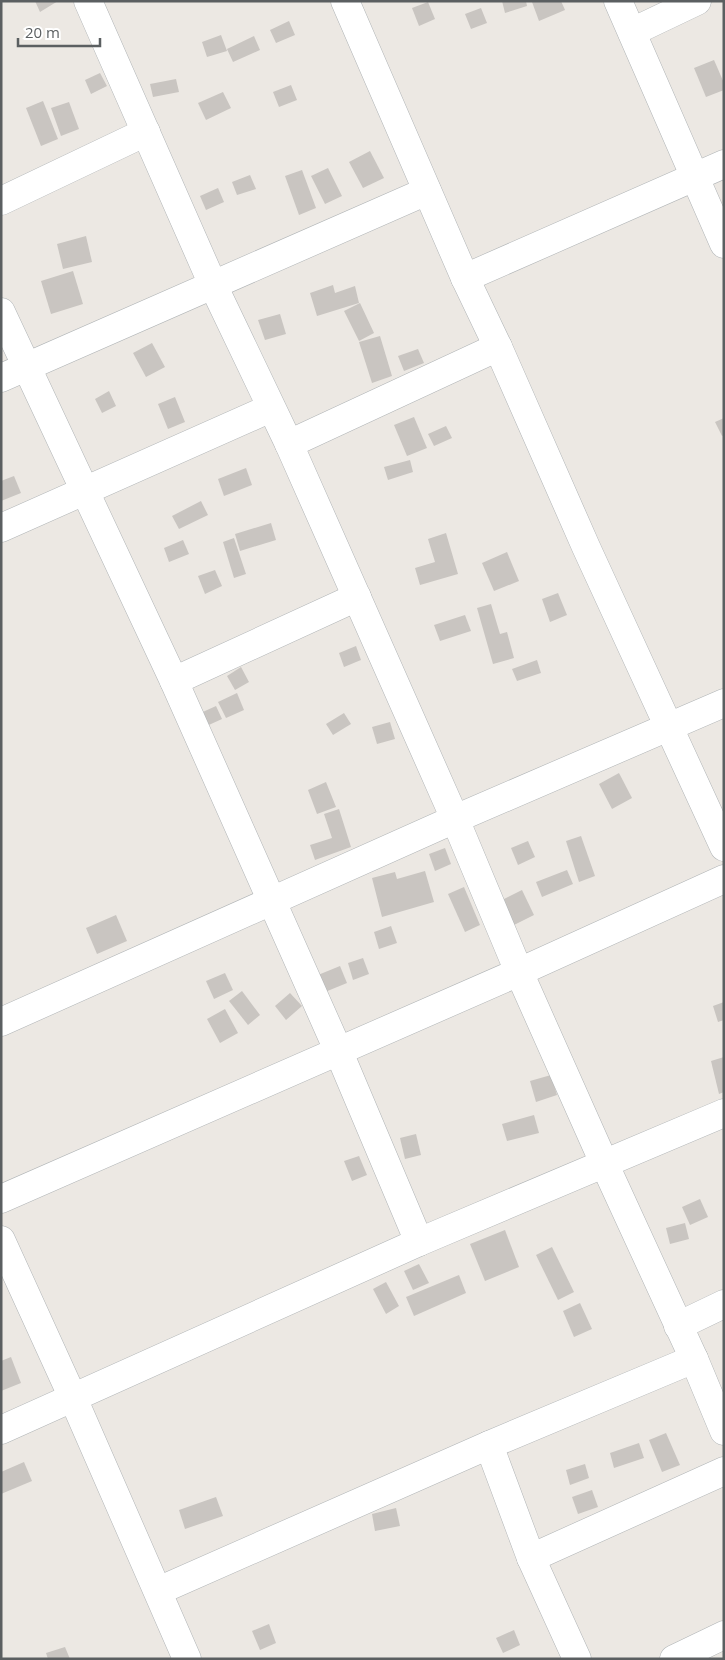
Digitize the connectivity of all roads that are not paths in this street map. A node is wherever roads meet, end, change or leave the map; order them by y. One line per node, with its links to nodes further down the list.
1 (88, 1): 6 (street)
2 (345, 1): 9 (street)
3 (618, 1): 5 (street)
4 (697, 1): 5 (street)
5 (632, 32): 8 (street)
6 (146, 132): 10 (street); 13 (street)
7 (724, 164): 8 (street)
8 (695, 176): 11 (street); 12 (street)
9 (428, 190): 12 (street); 13 (street)
10 (1, 201)
11 (724, 244)
12 (465, 278): 15 (street)
13 (213, 285): 16 (street); 18 (street)
14 (1, 312): 16 (street)
15 (498, 347): 19 (street); 25 (street)
16 (26, 367): 17 (street); 20 (street)
17 (1, 378)
18 (271, 408): 19 (street); 20 (street)
19 (288, 444): 22 (street)
20 (86, 491): 21 (street); 23 (street)
21 (1, 528)
22 (357, 597): 23 (street); 26 (street)
23 (174, 681): 29 (street)
24 (724, 704): 25 (street)
25 (669, 726): 26 (street); 27 (street)
26 (455, 819): 29 (street); 30 (street)
27 (724, 847)
28 (724, 879): 30 (street)
29 (271, 902): 31 (street); 32 (street)
30 (519, 972): 32 (street); 34 (street)
31 (1, 1022)
32 (338, 1050): 35 (street); 37 (street)
33 (724, 1112): 34 (street)
34 (604, 1163): 37 (street); 39 (street)
35 (1, 1199)
36 (1, 1240): 41 (street)
37 (419, 1242): 41 (street)
38 (724, 1304): 39 (street)
39 (678, 1326): 40 (street)
40 (694, 1359): 43 (street); 44 (street)
41 (73, 1398): 42 (street); 47 (street)
42 (1, 1430)
43 (724, 1432)
44 (489, 1445): 46 (street); 47 (street)
45 (724, 1471): 46 (street)
46 (531, 1558): 50 (street)
47 (158, 1591): 49 (street)
48 (724, 1635): 51 (street)
49 (187, 1659)
50 (577, 1659)
51 (674, 1659)

